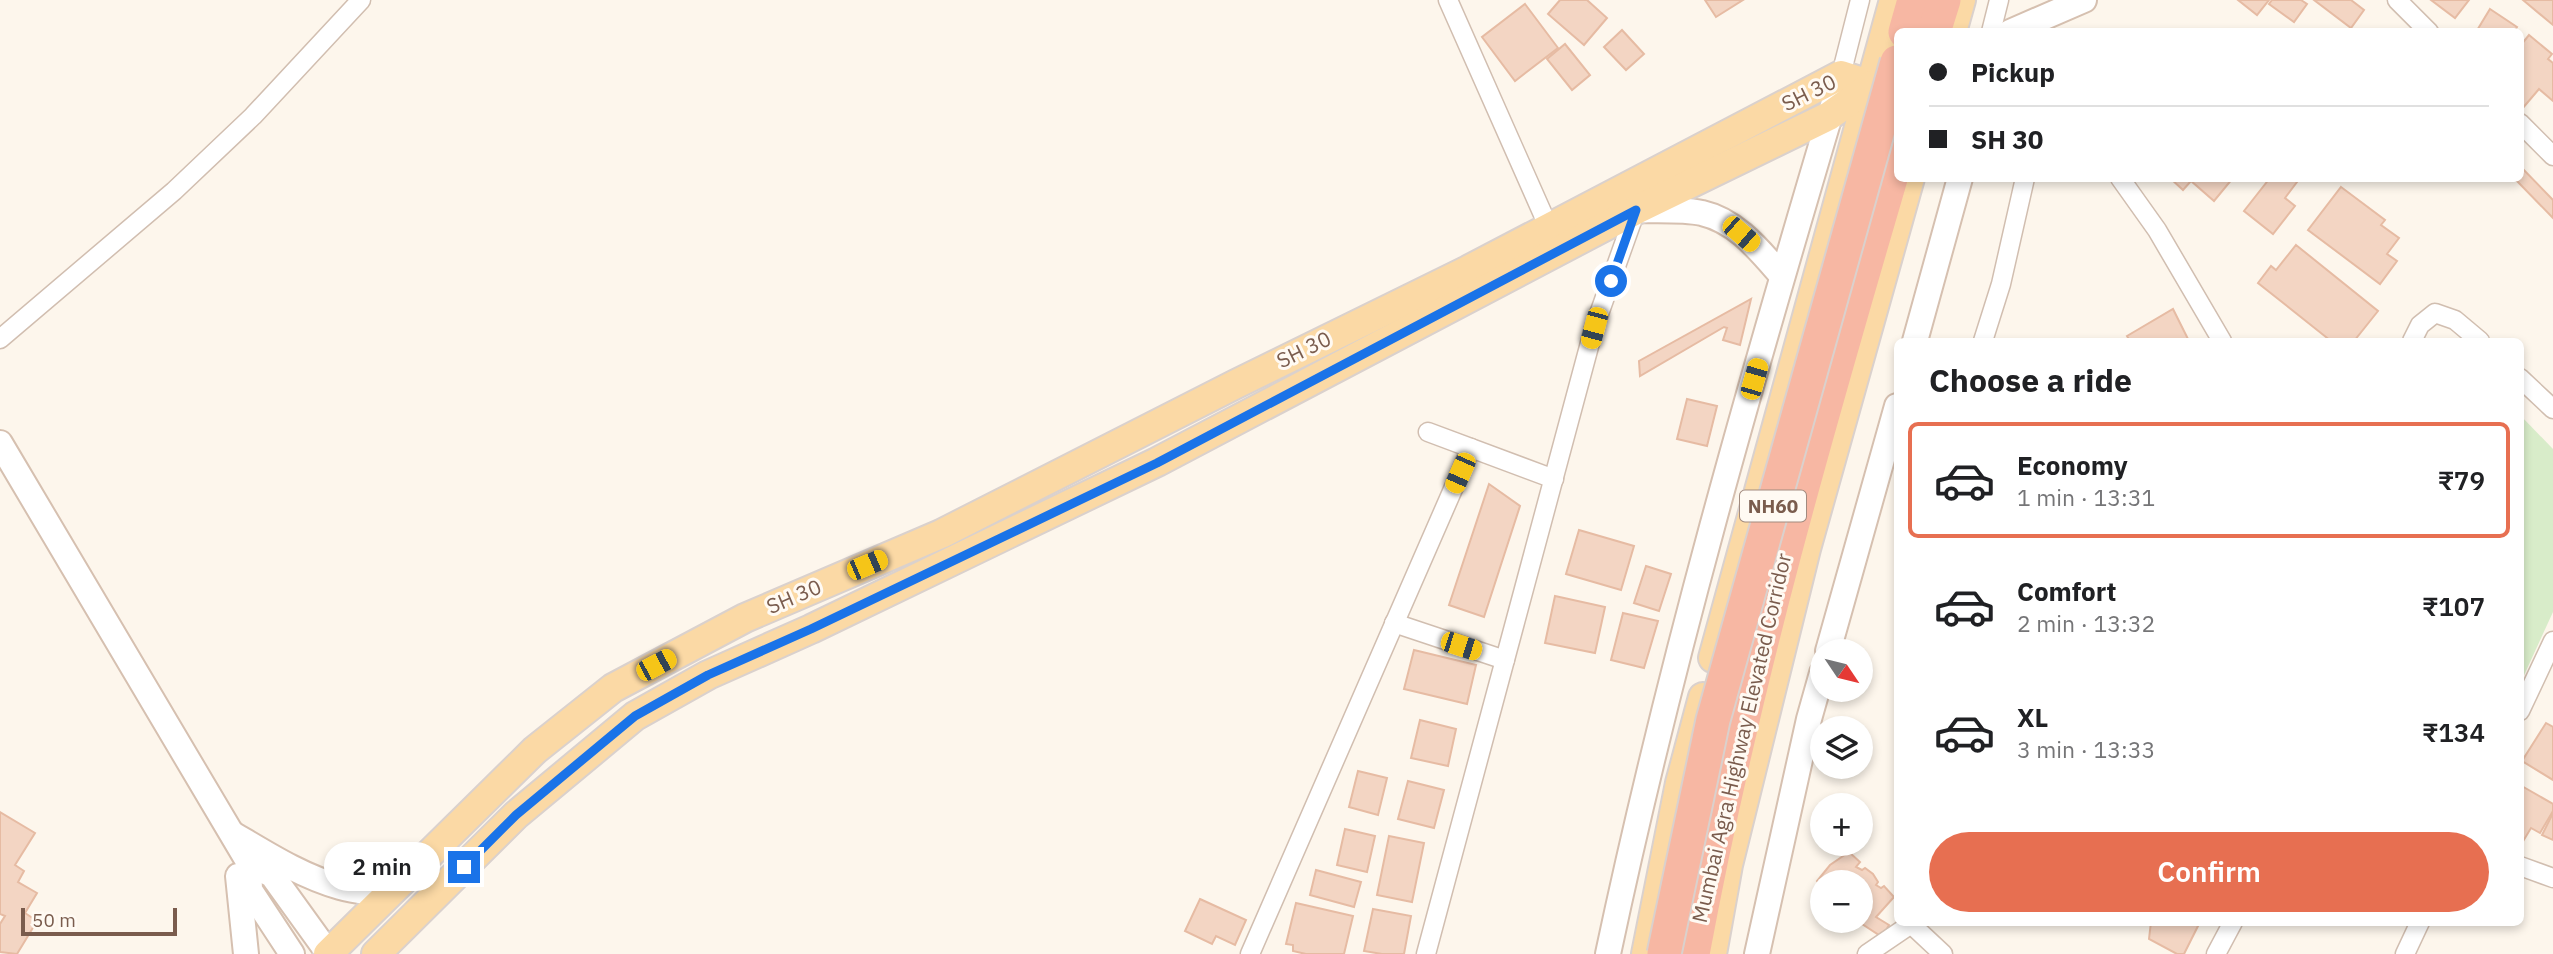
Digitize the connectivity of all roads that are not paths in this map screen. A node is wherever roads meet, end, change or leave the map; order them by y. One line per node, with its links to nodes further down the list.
1 (361, 0): 36 (street)
2 (1448, 0): 29 (street)
3 (1860, 0): 18 (street)
4 (1894, 0): 19 (main road)
5 (1914, 0): 11 (highway)
6 (1944, 0): 12 (highway)
7 (1961, 0): 13 (main road)
8 (1999, 0): 14 (street)
9 (2084, 0): 15 (street)
10 (2397, 0): 16 (street)
11 (1906, 28)
12 (1935, 28)
13 (1953, 28)
14 (1992, 28)
15 (2019, 28)
16 (2425, 28)
17 (1894, 73): 69 (highway, Mumbai Agra Highway Elevated Corridor / NH60, bridge)
18 (1841, 75): 19 (main road, SH 30); 20 (street); 28 (main road, SH 30)
19 (1884, 80): 20 (main road, SH 30); 68 (main road)
20 (1829, 116): 28 (main road, SH 30); 30 (street)
21 (2524, 127): 22 (street)
22 (2553, 156)
23 (1894, 169): 70 (highway, Mumbai Agra Highway Elevated Corridor / NH60)
24 (1909, 182): 71 (main road)
25 (1959, 182): 31 (street)
26 (2024, 182): 32 (street)
27 (2123, 182): 33 (street)
28 (1626, 202): 29 (main road, SH 30); 30 (street); 43 (street); 51 (main road, SH 30)
29 (1549, 228): 48 (main road, SH 30)
30 (1782, 276): 67 (street)
31 (1916, 338)
32 (1984, 338)
33 (2219, 338)
34 (2414, 338): 35 (street)
35 (2476, 338)
36 (0, 339)
37 (2524, 382): 38 (street)
38 (2553, 409)
39 (1894, 417): 45 (street)
40 (1428, 432): 42 (street)
41 (0, 443): 52 (street)
42 (1471, 448): 43 (street); 44 (street)
43 (1554, 479): 47 (street)
44 (1394, 624): 47 (street); 65 (street)
45 (1831, 639)
46 (2553, 641): 50 (street)
47 (1505, 660): 66 (street)
48 (634, 677): 51 (main road); 56 (main road, SH 30)
49 (1814, 702): 72 (street)
50 (2524, 703)
51 (649, 708): 64 (main road, SH 30)
52 (232, 834): 53 (street); 56 (street); 61 (street)
53 (249, 863): 62 (street); 63 (street)
54 (2524, 867): 55 (street)
55 (2553, 878)
56 (387, 896): 63 (main road, SH 30)
57 (1910, 926): 73 (street)
58 (1915, 926): 74 (street)
59 (2231, 926): 75 (street)
60 (2418, 926): 76 (street)
61 (246, 954)
62 (292, 954)
63 (329, 954)
64 (376, 954)
65 (1250, 954)
66 (1426, 954)
67 (1608, 954)
68 (1646, 954)
69 (1664, 954)
70 (1693, 954)
71 (1712, 954)
72 (1756, 954)
73 (1867, 954)
74 (1943, 954)
75 (2216, 954)
76 (2405, 954)

